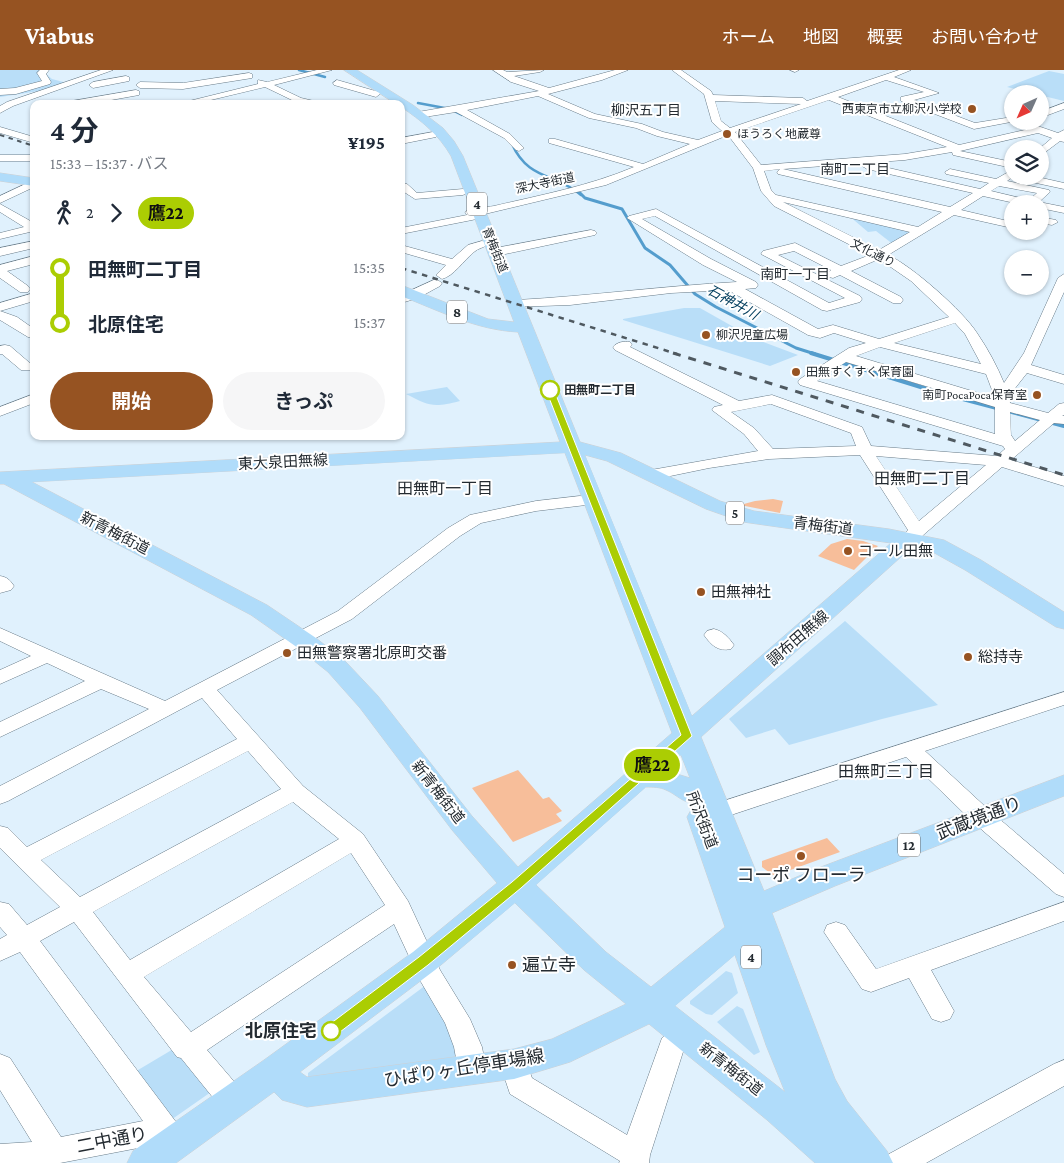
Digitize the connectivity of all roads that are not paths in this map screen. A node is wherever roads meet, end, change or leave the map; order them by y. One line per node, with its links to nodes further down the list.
1 (45, 70): 19 (street)
2 (109, 70): 18 (street)
3 (241, 70): 13 (street)
4 (328, 70): 17 (street)
5 (336, 70): 15 (main road, 青梅街道 / 4)
6 (497, 70): 12 (street)
7 (540, 70): 12 (street)
8 (624, 70): 22 (street)
9 (676, 70): 27 (street)
10 (871, 70): 14 (street)
11 (907, 70): 14 (street)
12 (506, 75): 22 (street)
13 (249, 76): 17 (street); 26 (street)
14 (887, 76): 24 (street); 44 (street)
15 (347, 78): 23 (main road, 青梅街道 / 4); 23 (street); 32 (main road, 青梅街道 / 4)
16 (126, 79): 18 (street)
17 (265, 84): 30 (street); 31 (street)
18 (65, 85): 20 (street)
19 (29, 86): 20 (street); 21 (street)
20 (48, 90): 25 (street); 34 (street)
21 (0, 92)
22 (543, 92): 40 (street); 55 (street)
23 (376, 94): 33 (main road, 青梅街道 / 4)
24 (828, 96): 35 (street); 58 (street)
25 (0, 97)
26 (107, 98): 28 (street); 29 (street)
27 (710, 98): 35 (street); 47 (street, 文化通り)
28 (98, 100)
29 (111, 100)
30 (198, 100)
31 (299, 100)
32 (385, 100)
33 (386, 100)
34 (21, 101): 36 (street); 38 (street)
35 (809, 103): 47 (street)
36 (30, 105)
37 (1064, 106): 41 (street)
38 (0, 110)
39 (405, 110): 43 (main road, 青梅街道 / 4)
40 (454, 110): 43 (street); 57 (street)
41 (1049, 112)
42 (405, 113): 50 (main road, 青梅街道 / 4)
43 (418, 115): 104 (main road, 青梅街道 / 4)
44 (1004, 121)
45 (0, 130): 49 (street)
46 (1038, 130): 51 (street); 58 (street)
47 (729, 131): 55 (street); 67 (street, 文化通り)
48 (30, 133): 49 (street)
49 (18, 135): 52 (street)
50 (433, 135): 53 (street); 88 (main road, 青梅街道 / 4)
51 (1062, 137): 56 (street)
52 (30, 139)
53 (405, 140)
54 (552, 142): 65 (street)
55 (698, 143): 65 (street, 深大寺街道)
56 (1049, 146)
57 (519, 148)
58 (959, 148): 59 (street)
59 (945, 151): 63 (street); 69 (street)
60 (0, 158): 61 (street)
61 (30, 158)
62 (885, 159): 63 (street); 66 (street); 72 (street)
63 (918, 160): 70 (street)
64 (813, 165): 66 (street); 67 (street); 73 (street)
65 (644, 167): 104 (street, 深大寺街道)
66 (847, 167): 80 (street)
67 (758, 168): 73 (street); 79 (street, 文化通り)
68 (935, 168): 72 (street)
69 (1004, 170)
70 (1004, 172)
71 (1049, 173): 74 (street)
72 (951, 174): 80 (street); 81 (street)
73 (795, 175): 83 (street); 84 (street)
74 (1064, 176)
75 (0, 177): 77 (main road)
76 (1004, 178): 81 (street)
77 (30, 180)
78 (30, 181): 95 (street)
79 (763, 182): 83 (street); 91 (street, 文化通り)
80 (936, 182): 87 (street); 89 (street)
81 (998, 182): 89 (street); 90 (street)
82 (1049, 182): 85 (street)
83 (779, 183)
84 (838, 185): 87 (street); 102 (street); 103 (street)
85 (1064, 186)
86 (405, 188): 88 (street)
87 (917, 191): 97 (street)
88 (463, 192): 104 (main road, 青梅街道 / 4)
89 (982, 192): 92 (street); 97 (street)
90 (1036, 195)
91 (772, 197): 106 (street); 124 (street, 文化通り)
92 (1004, 197)
93 (1049, 197): 94 (street)
94 (1064, 198)
95 (0, 200)
96 (1049, 201): 100 (street)
97 (966, 202): 99 (street); 102 (street)
98 (0, 207): 111 (street)
99 (984, 207)
100 (1064, 210)
101 (884, 211): 106 (street)
102 (952, 211): 107 (street); 110 (street)
103 (905, 212)
104 (474, 213): 113 (street, 深大寺街道); 117 (main road, 青梅街道 / 4); 122 (main road, 青梅街道 / 4)
105 (921, 216): 107 (street)
106 (870, 219): 114 (street)
107 (938, 220): 114 (street)
108 (1049, 222): 109 (street)
109 (1052, 222)
110 (1004, 223)
111 (30, 226)
112 (30, 229): 116 (street)
113 (405, 230)
114 (919, 231): 124 (street)
115 (591, 233): 122 (street)
116 (0, 236)
117 (482, 244): 126 (street); 143 (main road, 青梅街道 / 4)
118 (30, 245): 119 (street)
119 (20, 247): 121 (street); 123 (street)
120 (405, 249): 126 (street)
121 (0, 252)
122 (496, 252): 139 (main road, 青梅街道 / 4)
123 (30, 255)
124 (879, 255): 128 (street); 142 (street, 文化通り)
125 (30, 260): 129 (street)
126 (455, 264): 137 (street)
127 (30, 270): 129 (street)
128 (842, 270): 131 (street); 131 (street); 138 (street)
129 (2, 273): 135 (street)
130 (1064, 278): 150 (street)
131 (816, 279): 132 (street); 132 (street)
132 (783, 283): 133 (street); 133 (street)
133 (752, 285): 134 (street)
134 (732, 287): 139 (street); 145 (street)
135 (30, 291): 136 (street); 140 (street)
136 (0, 295)
137 (406, 295): 143 (main road, 8)
138 (897, 300)
139 (517, 304): 143 (main road, 青梅街道 / 4)
140 (0, 307)
141 (0, 315): 144 (street)
142 (958, 318): 145 (street); 151 (street, 文化通り)
143 (519, 327): 160 (main road, 青梅街道 / 4)
144 (30, 333)
145 (880, 342): 148 (street); 151 (street)
146 (624, 345): 154 (street)
147 (0, 350): 149 (street)
148 (845, 357): 155 (street); 159 (street)
149 (26, 367)
150 (1023, 368): 152 (street); 155 (street)
151 (992, 372): 155 (street, 文化通り)
152 (1064, 380)
153 (30, 400): 157 (street)
154 (737, 406): 161 (street); 162 (street)
155 (1003, 406): 158 (street); 159 (street)
156 (1064, 407): 158 (street)
157 (0, 412)
158 (1052, 421): 159 (street)
159 (1011, 446): 163 (street)
160 (566, 447): 164 (main road, 青梅街道 / 5); 165 (main road, 東大泉田無線); 167 (main road, 所沢街道 / 4); 178 (main road, 所沢街道 / 4)
161 (865, 450): 162 (street); 163 (street); 168 (street)
162 (769, 454): 164 (street)
163 (999, 461): 166 (street); 168 (street)
164 (651, 475): 168 (main road, 青梅街道 / 5)
165 (2, 476): 173 (main road, 新青梅街道)
166 (1064, 481)
167 (580, 500): 173 (street); 184 (main road, 所沢街道 / 4)
168 (913, 535): 171 (main road, 青梅街道 / 5); 180 (main road, 調布田無線)
169 (0, 581): 170 (street)
170 (0, 588)
171 (1064, 622)
172 (0, 634): 174 (street)
173 (301, 638): 177 (street); 195 (main road, 新青梅街道)
174 (48, 655): 175 (street); 176 (street)
175 (0, 678)
176 (101, 681): 181 (street); 182 (street)
177 (204, 688): 181 (street); 183 (street)
178 (671, 696): 180 (main road); 184 (main road, 所沢街道 / 4)
179 (1064, 698): 185 (street)
180 (722, 705): 184 (main road, 調布田無線)
181 (166, 709): 189 (street)
182 (0, 730)
183 (250, 741): 188 (street); 194 (street)
184 (680, 741): 186 (main road); 190 (main road, 所沢街道 / 4)
185 (909, 748): 190 (street); 191 (street)
186 (639, 777): 190 (main road); 195 (main road)
187 (1064, 785): 191 (main road, 武蔵境通り / 12)
188 (295, 791): 193 (street); 199 (street)
189 (0, 796)
190 (704, 803): 201 (main road, 所沢街道 / 4)
191 (982, 817): 196 (street); 201 (main road, 武蔵境通り / 12)
192 (0, 834): 194 (street)
193 (355, 840): 197 (street); 207 (street)
194 (25, 858): 199 (street)
195 (516, 885): 205 (main road); 208 (main road, 新青梅街道)
196 (1064, 888)
197 (399, 908): 205 (street); 211 (street)
198 (0, 910): 203 (street)
199 (78, 910): 203 (street); 207 (street)
200 (1064, 911): 206 (street)
201 (748, 920): 208 (main road, ひばりヶ丘停車場線); 218 (main road, 所沢街道 / 4); 224 (main road, 所沢街道 / 4)
202 (836, 932): 206 (street)
203 (24, 938): 204 (street); 219 (street)
204 (0, 951)
205 (424, 961): 214 (street); 215 (main road)
206 (915, 965): 209 (street)
207 (127, 975): 211 (street)
208 (651, 1007): 210 (main road, 新青梅街道); 212 (main road, ひばりヶ丘停車場線)
209 (941, 1011)
210 (686, 1034): 222 (street); 224 (main road, 新青梅街道)
211 (187, 1049): 217 (street)
212 (514, 1064): 214 (main road, ひばりヶ丘停車場線); 222 (street)
213 (0, 1066): 220 (street)
214 (472, 1069): 215 (main road, ひばりヶ丘停車場線)
215 (276, 1071): 217 (main road)
216 (1064, 1072): 226 (street)
217 (233, 1101): 219 (main road)
218 (834, 1112): 224 (main road, 所沢街道 / 4); 225 (main road)
219 (170, 1136): 220 (street, 二中通り); 223 (main road)
220 (54, 1151): 221 (street, 二中通り)
221 (0, 1157)
222 (634, 1159)
223 (146, 1163)
224 (841, 1163)
225 (874, 1163)
226 (899, 1163)

